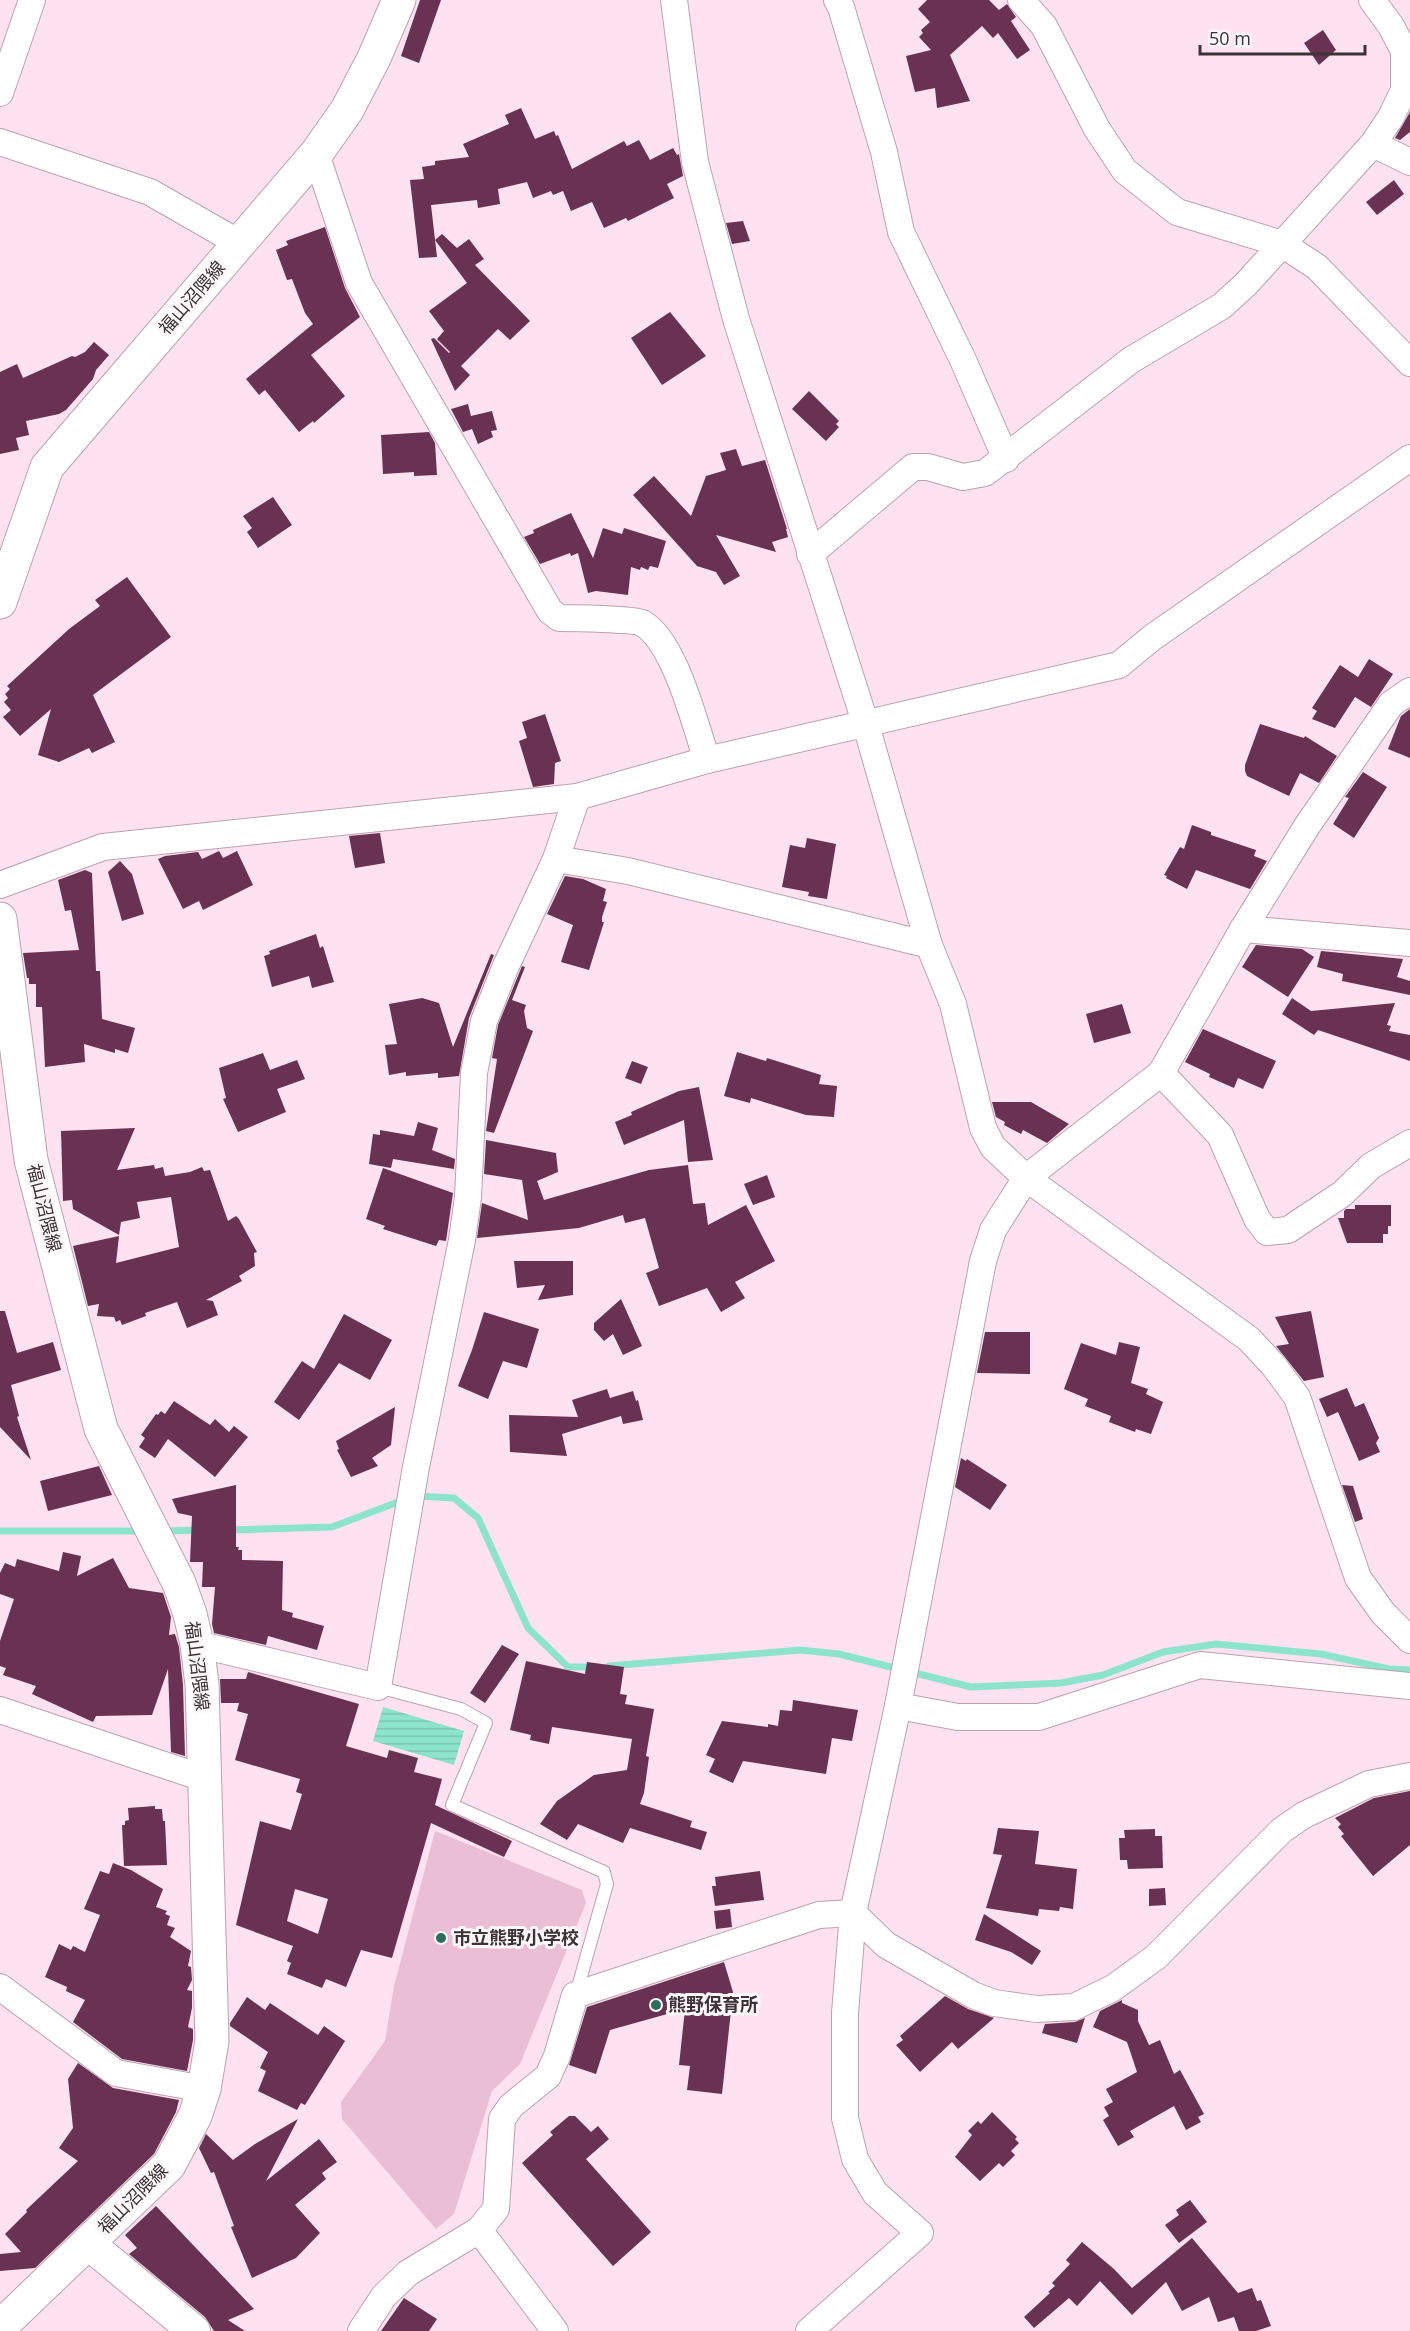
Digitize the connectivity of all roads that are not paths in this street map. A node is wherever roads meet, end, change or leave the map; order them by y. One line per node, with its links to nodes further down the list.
1 (32, 0): 7 (street)
2 (399, 0): 10 (main road, 福山沼隈線)
3 (674, 0): 17 (street)
4 (837, 0): 16 (street)
5 (1021, 0): 13 (street)
6 (1372, 0): 9 (street)
7 (0, 93)
8 (0, 142): 12 (street)
9 (1373, 144): 11 (street); 13 (street)
10 (316, 154): 12 (main road, 福山沼隈線); 21 (street)
11 (1410, 162)
12 (239, 243): 18 (main road, 福山沼隈線)
13 (1282, 244): 14 (street); 16 (street)
14 (1410, 363)
15 (1410, 458): 20 (street)
16 (1006, 459): 17 (street)
17 (810, 554): 20 (street)
18 (0, 602)
19 (1410, 691): 26 (street)
20 (866, 725): 21 (street); 28 (street)
21 (707, 760): 22 (street)
22 (577, 797): 23 (street); 24 (street)
23 (556, 859): 28 (street); 35 (street)
24 (0, 885)
25 (0, 919): 33 (main road, 福山沼隈線)
26 (1243, 929): 27 (street); 29 (street)
27 (1410, 943)
28 (929, 945): 31 (street)
29 (1161, 1073): 30 (street); 31 (street)
30 (1410, 1143)
31 (1026, 1178): 32 (street); 36 (street)
32 (1410, 1640)
33 (197, 1644): 35 (street); 39 (main road, 福山沼隈線)
34 (1410, 1686): 36 (street)
35 (378, 1687): 42 (lane)
36 (898, 1706): 40 (street)
37 (0, 1710): 39 (street)
38 (1410, 1776): 40 (street)
39 (206, 1779): 43 (main road, 福山沼隈線)
40 (854, 1913): 42 (street); 50 (street)
41 (0, 1987): 43 (street)
42 (575, 1995): 44 (street)
43 (204, 2089): 45 (main road, 福山沼隈線)
44 (479, 2230): 48 (street); 49 (street)
45 (89, 2244): 46 (main road, 福山沼隈線); 47 (street)
46 (0, 2327)
47 (194, 2331)
48 (361, 2331)
49 (555, 2331)
50 (809, 2331)

